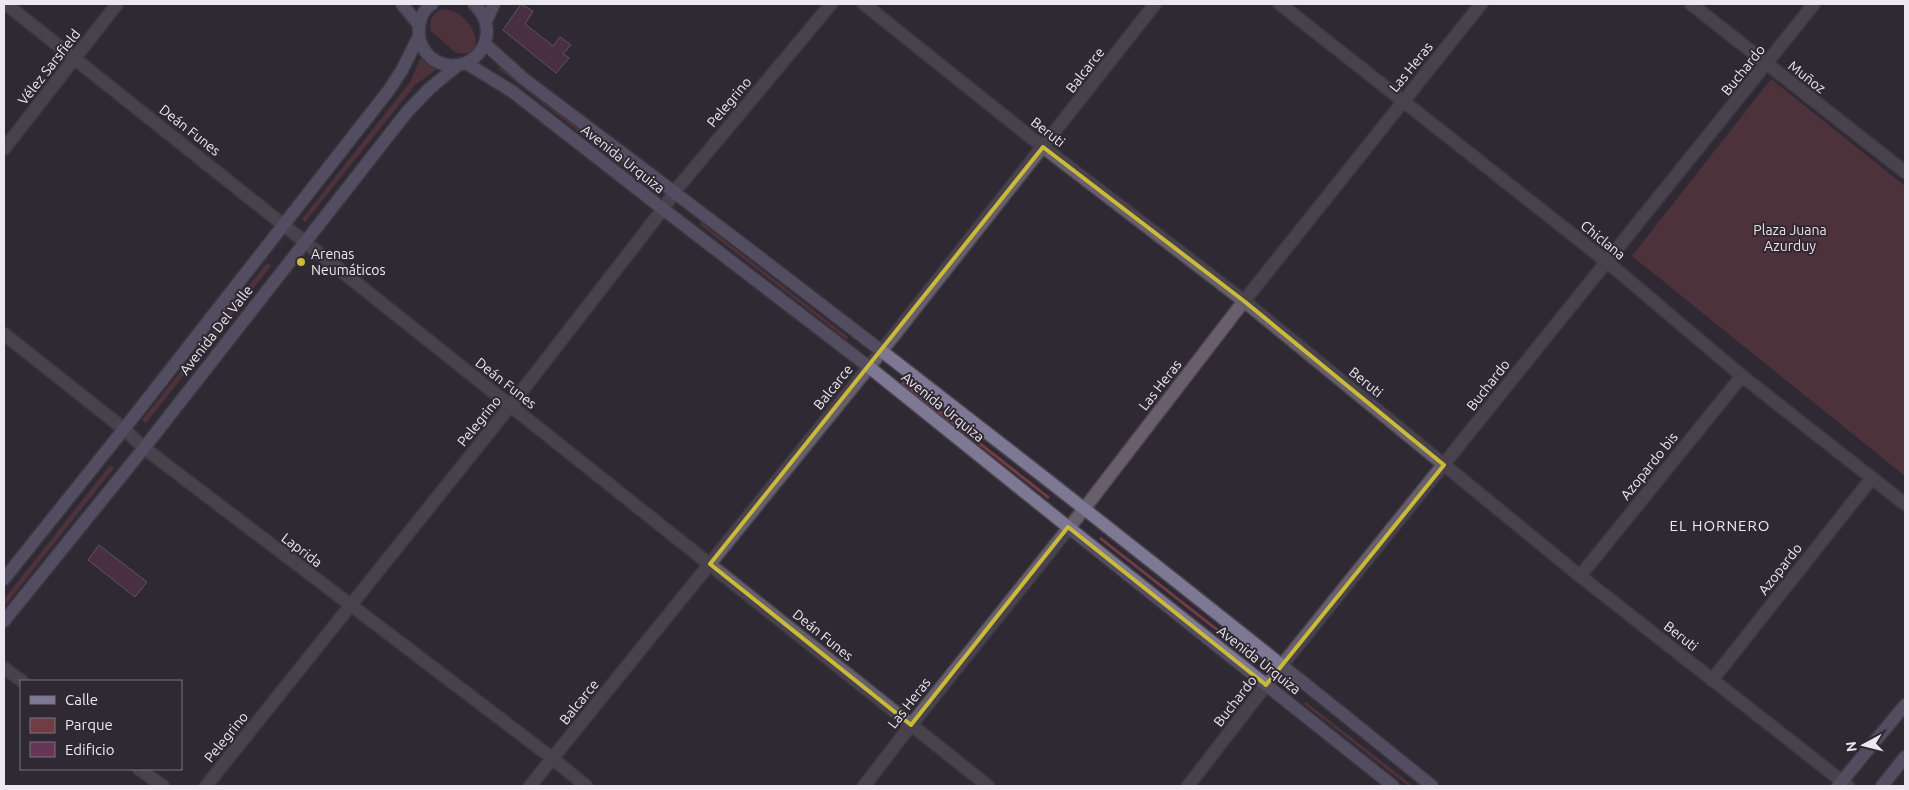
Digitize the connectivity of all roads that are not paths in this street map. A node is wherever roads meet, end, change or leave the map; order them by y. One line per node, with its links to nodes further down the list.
1 (6, 4): 17 (street, Deán Funes)
2 (117, 4): 17 (street, Vélez Sarsfield)
3 (402, 4): 15 (main road)
4 (432, 4): 15 (main road, Avenida Del Valle)
5 (474, 4): 14 (main road)
6 (494, 4): 14 (main road)
7 (831, 4): 24 (street, Pelegrino)
8 (864, 4): 22 (street, Beruti)
9 (1155, 4): 22 (street, Balcarce)
10 (1280, 4): 20 (street, Chiclana)
11 (1481, 4): 20 (street, Las Heras)
12 (1691, 4): 19 (street, Muñoz)
13 (1814, 4): 19 (street, Buchardo)
14 (486, 21): 16 (main road)
15 (419, 31): 18 (main road, Avenida Urquiza); 26 (main road, Avenida Del Valle)
16 (485, 44): 18 (main road, Avenida Del Valle); 24 (main road)
17 (75, 58): 21 (street, Vélez Sarsfield); 26 (street, Deán Funes)
18 (462, 64): 25 (main road, Avenida Urquiza); 27 (main road, Avenida Del Valle)
19 (1766, 64): 23 (street, Muñoz); 28 (street, Buchardo)
20 (1403, 101): 28 (street, Chiclana); 29 (street, Las Heras)
21 (4, 148)
22 (1043, 148): 29 (street, Beruti); 31 (street, Balcarce)
23 (1905, 172)
24 (674, 191): 25 (street, Pelegrino); 31 (main road)
25 (663, 209): 32 (main road, Avenida Urquiza); 34 (street, Pelegrino)
26 (284, 224): 27 (street, Deán Funes); 35 (main road, Avenida Del Valle)
27 (304, 242): 34 (street, Deán Funes); 36 (main road, Avenida Del Valle)
28 (1606, 261): 33 (street, Chiclana); 37 (street, Buchardo)
29 (1244, 301): 37 (street, Beruti); 40 (street, Las Heras)
30 (4, 334): 35 (street, Laprida)
31 (882, 350): 32 (street, Balcarce); 40 (main road)
32 (870, 366): 41 (main road, Avenida Urquiza); 42 (street, Balcarce)
33 (1742, 376): 38 (street, Chiclana); 43 (street, Azopardo bis)
34 (511, 405): 42 (street, Deán Funes); 45 (street, Pelegrino)
35 (124, 429): 36 (street, Laprida); 44 (main road, Avenida Del Valle)
36 (144, 448): 45 (street, Laprida); 46 (main road, Avenida Del Valle)
37 (1444, 464): 43 (street, Beruti); 47 (street, Buchardo)
38 (1872, 478): 39 (street, Chiclana); 50 (street, Azopardo)
39 (1905, 504)
40 (1084, 509): 41 (street, Las Heras); 47 (main road)
41 (1068, 527): 51 (main road, Avenida Urquiza); 53 (street, Las Heras)
42 (710, 564): 53 (street, Deán Funes); 55 (street, Balcarce)
43 (1580, 576): 50 (street, Beruti)
44 (4, 579)
45 (350, 606): 55 (street, Laprida); 59 (street, Pelegrino)
46 (4, 621)
47 (1282, 666): 51 (street, Buchardo); 66 (main road)
48 (4, 668): 49 (street)
49 (21, 680)
50 (1712, 680): 57 (street, Beruti)
51 (1266, 685): 64 (street, Buchardo); 65 (main road, Avenida Urquiza)
52 (1905, 705): 57 (main road)
53 (911, 725): 62 (street, Las Heras); 63 (street, Deán Funes)
54 (1905, 756): 67 (main road)
55 (552, 758): 60 (street, Balcarce); 61 (street, Laprida)
56 (140, 770): 58 (street)
57 (1843, 785)
58 (163, 786)
59 (206, 786)
60 (530, 786)
61 (586, 786)
62 (864, 786)
63 (988, 786)
64 (1188, 786)
65 (1393, 786)
66 (1432, 786)
67 (1882, 786)

